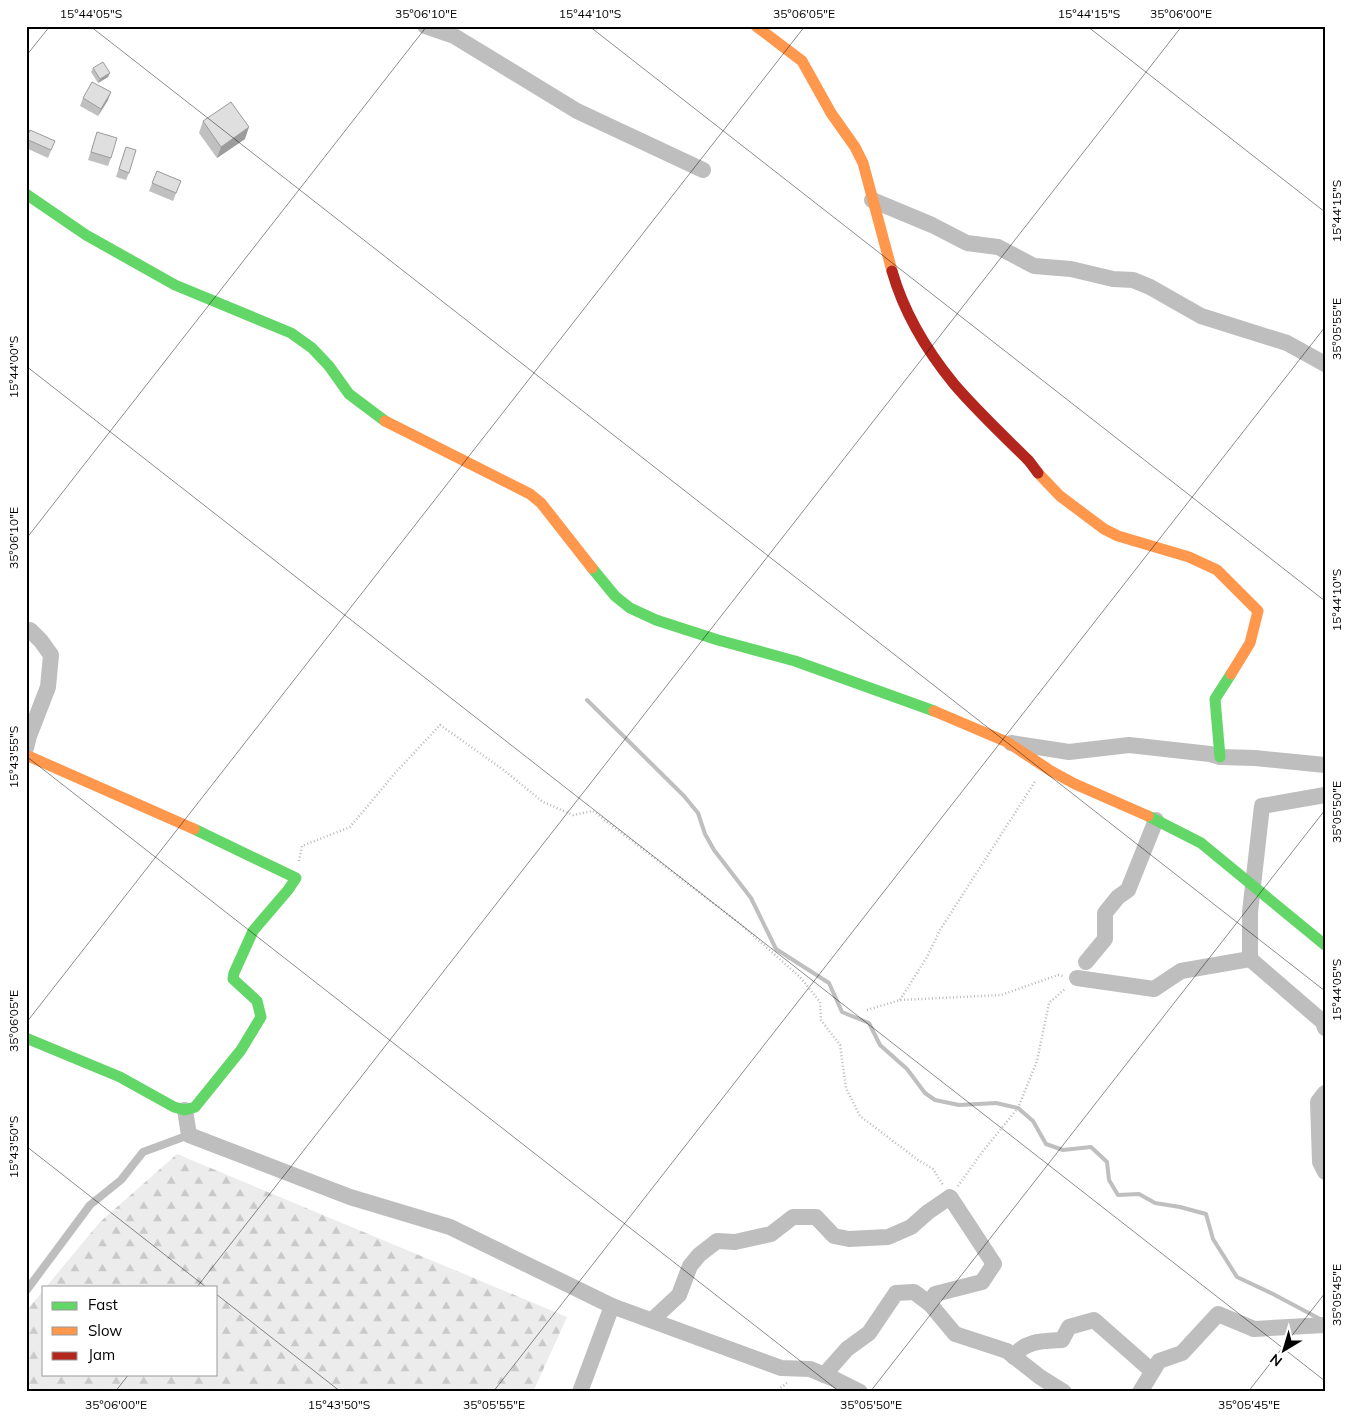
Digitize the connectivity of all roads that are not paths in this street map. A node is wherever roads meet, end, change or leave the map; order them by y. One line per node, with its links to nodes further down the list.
1 (425, 26): 3 (street)
2 (756, 26): 5 (street)
3 (703, 170)
4 (26, 194): 8 (street)
5 (872, 200): 6 (street); 11 (street)
6 (1325, 364)
7 (30, 630): 9 (street)
8 (1007, 742): 11 (street); 14 (street)
9 (26, 748)
10 (26, 755): 23 (street)
11 (1220, 757): 12 (street)
12 (1325, 766)
13 (1325, 795): 15 (street)
14 (1156, 820): 15 (street); 18 (street)
15 (1253, 887): 16 (street); 17 (street)
16 (1325, 945)
17 (1250, 959): 19 (street); 20 (street)
18 (1086, 962)
19 (1077, 978)
20 (1325, 1028)
21 (26, 1038): 23 (street)
22 (1325, 1093): 25 (street)
23 (185, 1110): 24 (street)
24 (189, 1135): 26 (lane); 28 (street)
25 (1325, 1172)
26 (26, 1291)
27 (930, 1304): 29 (street); 31 (street); 33 (street)
28 (612, 1306): 29 (street); 34 (street)
29 (652, 1320): 33 (street)
30 (1325, 1325): 32 (street)
31 (1014, 1357): 32 (street); 36 (street)
32 (1152, 1371): 37 (street)
33 (824, 1375): 35 (street)
34 (580, 1392)
35 (860, 1392)
36 (1064, 1392)
37 (1140, 1392)

